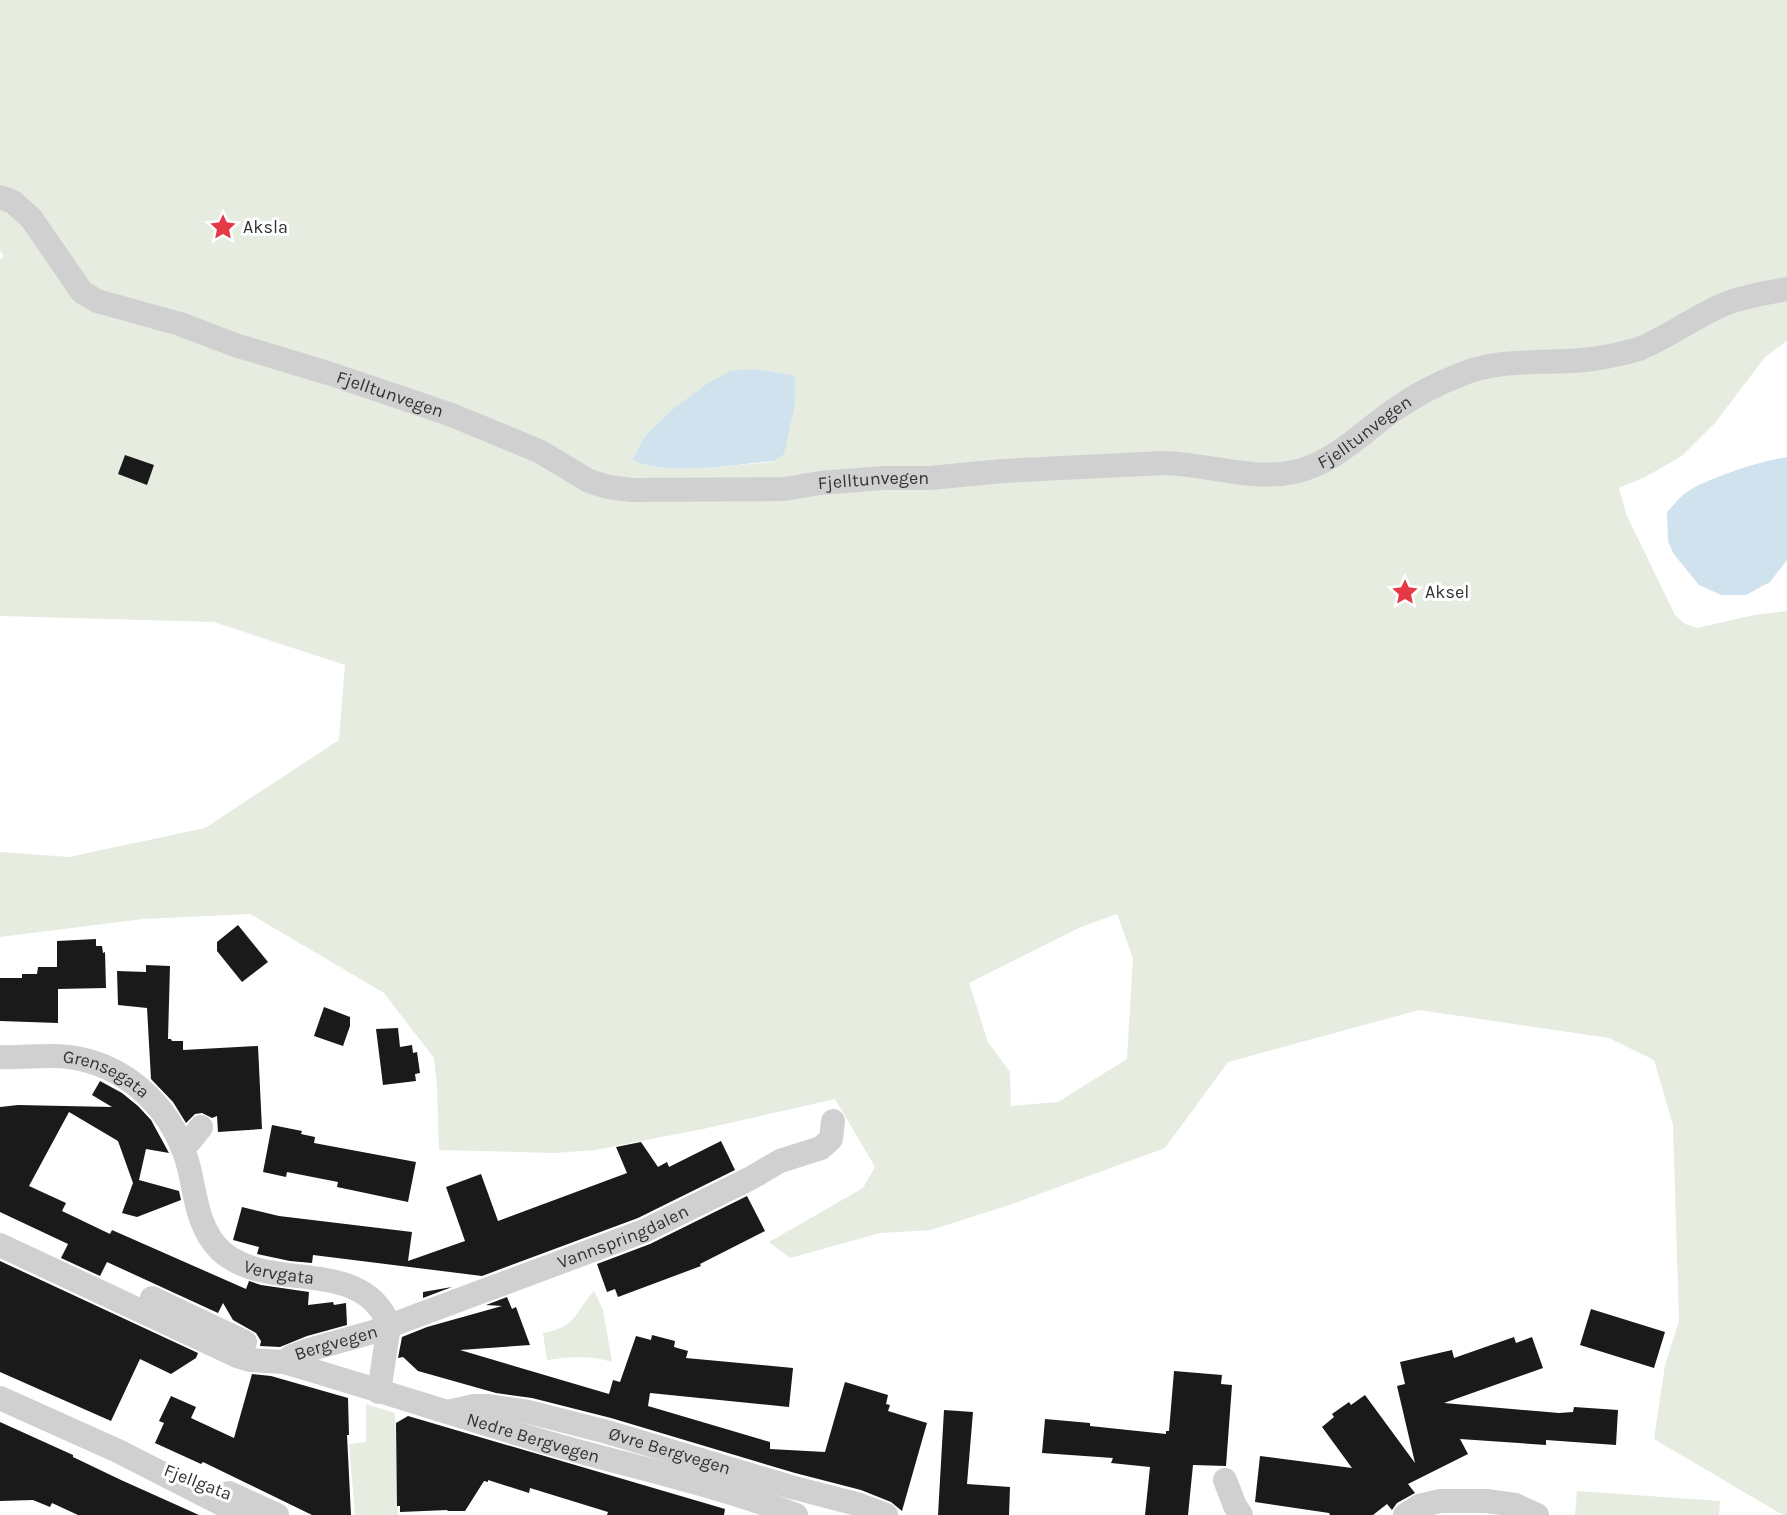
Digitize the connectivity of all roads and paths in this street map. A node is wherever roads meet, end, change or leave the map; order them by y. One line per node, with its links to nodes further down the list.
1 (0, 196): 2 (street, Fjelltunvegen)
2 (1787, 289)
3 (0, 1057): 6 (street, Grensegata)
4 (833, 1121): 10 (street, Vannspringdalen)
5 (201, 1127): 6 (street)
6 (182, 1146): 7 (street, Grensegata)
7 (194, 1190): 10 (street, Vervgata)
8 (0, 1228): 11 (street, Nedre Bergvegen)
9 (0, 1245): 11 (street, Nedre Bergvegen)
10 (389, 1325): 11 (street, Bergvegen); 12 (street)
11 (278, 1361): 12 (street, Nedre Bergvegen)
12 (379, 1392): 14 (street, Nedre Bergvegen)
13 (0, 1398): 15 (street, Fjellgata)
14 (449, 1412): 17 (street, Nedre Bergvegen); 21 (street, Øvre Bergvegen)
15 (118, 1451): 18 (street, Fjellgata); 19 (street, Fjellgata)
16 (1226, 1480): 22 (street)
17 (769, 1510): 20 (street, Nedre Bergvegen)
18 (243, 1515)
19 (277, 1515)
20 (796, 1515)
21 (886, 1515)
22 (1241, 1515)
23 (1405, 1515): 24 (street)
24 (1537, 1515)

